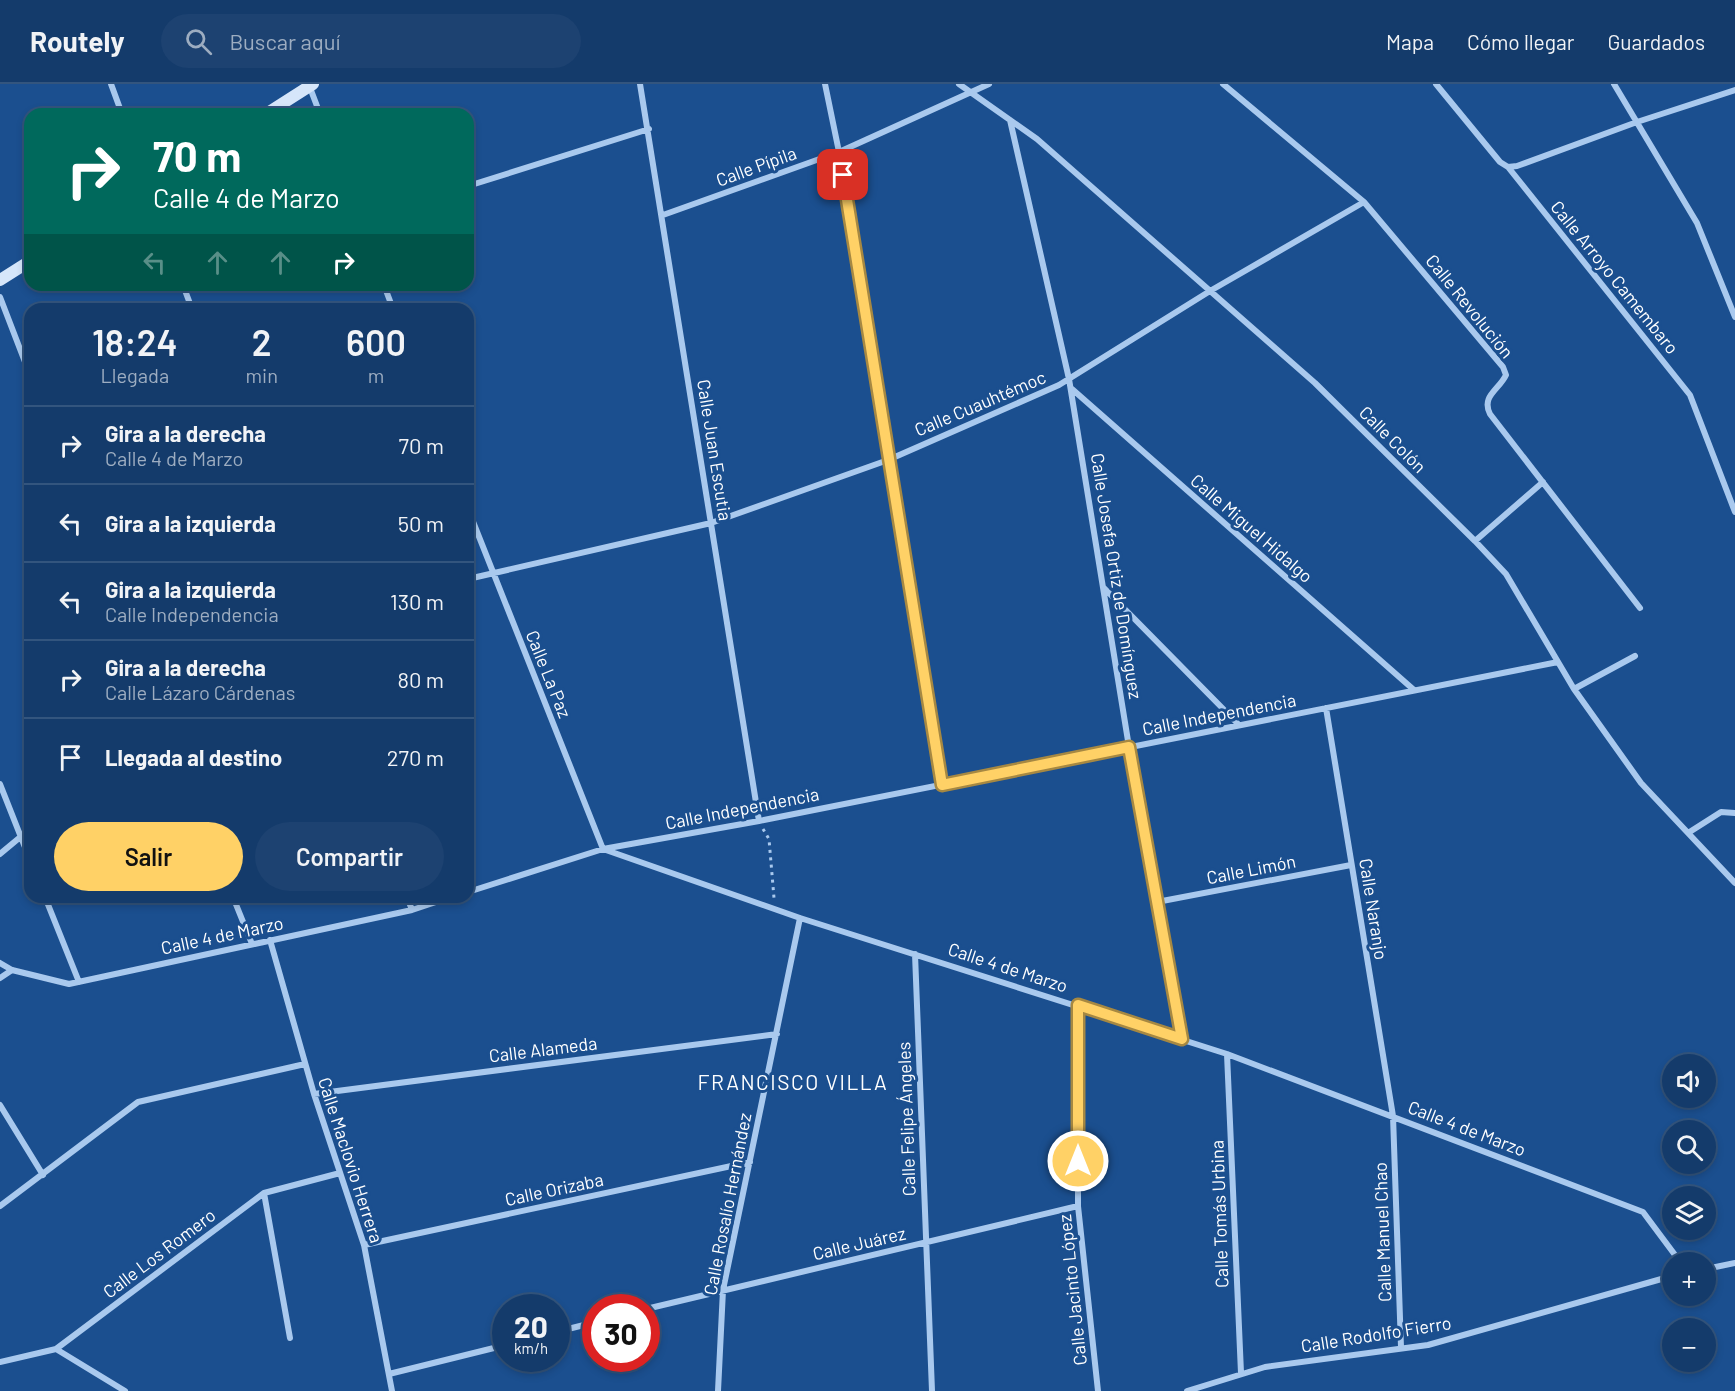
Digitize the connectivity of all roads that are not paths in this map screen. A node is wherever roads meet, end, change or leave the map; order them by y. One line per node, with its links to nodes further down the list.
1 (111, 84): 12 (street)
2 (640, 84): 17 (street, Calle Juan Escutia)
3 (825, 84): 18 (street)
4 (959, 84): 11 (street, Calle Colón)
5 (989, 84): 11 (street, Calle Pípila)
6 (1223, 84): 21 (street, Calle Revolución)
7 (1436, 84): 19 (street, Calle Arroyo Camembaro)
8 (1614, 84): 16 (street)
9 (311, 85): 13 (street); 14 (street)
10 (1735, 90): 16 (street)
11 (974, 93): 15 (street, Calle Colón); 18 (street, Calle Pípila)
12 (120, 108)
13 (275, 108)
14 (318, 108)
15 (1010, 119): 25 (street, Calle Colón); 29 (street, Calle Josefa Ortiz de Domínguez)
16 (1637, 122): 19 (street); 27 (street)
17 (649, 129): 20 (street); 22 (street, Calle Juan Escutia)
18 (839, 152): 22 (street, Calle Pípila); 31 (street)
19 (1508, 167): 33 (street, Calle Arroyo Camembaro)
20 (474, 184)
21 (1364, 202): 25 (street, Calle Cuauhtémoc); 32 (street, Calle Revolución)
22 (663, 215): 34 (street, Calle Juan Escutia)
23 (24, 265): 24 (street)
24 (0, 280)
25 (1210, 291): 29 (street, Calle Cuauhtémoc); 36 (street, Calle Colón)
26 (0, 297): 28 (street)
27 (1735, 316)
28 (24, 359)
29 (1069, 379): 30 (street, Calle Josefa Ortiz de Domínguez); 31 (street, Calle Cuauhtémoc)
30 (1071, 389): 39 (street, Calle Josefa Ortiz de Domínguez); 44 (street, Calle Miguel Hidalgo)
31 (888, 460): 34 (street, Calle Cuauhtémoc); 49 (street)
32 (1543, 482): 36 (street); 40 (street, Calle Revolución)
33 (1735, 512)
34 (711, 523): 37 (street, Calle Cuauhtémoc); 51 (street, Calle Juan Escutia)
35 (474, 525): 37 (street, Calle La Paz)
36 (1474, 541): 42 (street, Calle Colón)
37 (491, 572): 38 (street, Calle Cuauhtémoc); 56 (street, Calle La Paz)
38 (474, 577)
39 (1103, 587): 46 (street); 47 (street, Calle Josefa Ortiz de Domínguez)
40 (1640, 608)
41 (1635, 656): 43 (street)
42 (1558, 662): 43 (street, Calle Colón); 44 (street, Calle Independencia)
43 (1574, 689): 53 (street, Calle Colón)
44 (1414, 690): 45 (street, Calle Independencia)
45 (1326, 708): 46 (street, Calle Independencia); 58 (street, Calle Naranjo)
46 (1239, 725): 47 (street, Calle Independencia)
47 (1129, 747): 49 (street, Calle Independencia); 61 (street, Calle Josefa Ortiz de Domínguez)
48 (0, 784): 54 (street)
49 (942, 785): 51 (street, Calle Independencia)
50 (1735, 813): 53 (street)
51 (759, 821): 56 (street, Calle Independencia)
52 (24, 833): 54 (street)
53 (1688, 833): 59 (street, Calle Colón)
54 (20, 836): 55 (street); 57 (street)
55 (24, 846)
56 (603, 849): 60 (street); 67 (street, Calle 4 de Marzo)
57 (0, 854)
58 (1351, 865): 61 (street, Calle Limón); 82 (street, Calle Naranjo)
59 (1735, 883)
60 (474, 890)
61 (1157, 902): 77 (street, Calle Josefa Ortiz de Domínguez)
62 (47, 903): 74 (street)
63 (235, 903): 69 (street)
64 (409, 903): 66 (street)
65 (433, 903): 66 (street, Calle 4 de Marzo)
66 (411, 910): 68 (street, Calle 4 de Marzo)
67 (800, 918): 70 (street, Calle 4 de Marzo); 76 (street, Calle Rosalío Hernández)
68 (270, 940): 69 (street, Calle 4 de Marzo); 79 (street, Calle Maclovio Herrera)
69 (252, 944): 74 (street, Calle 4 de Marzo)
70 (915, 954): 75 (street, Calle 4 de Marzo); 89 (street, Calle Felipe Ángeles)
71 (0, 963): 72 (street, Calle 4 de Marzo)
72 (12, 970): 73 (street); 74 (street, Calle 4 de Marzo)
73 (0, 978)
74 (79, 981)
75 (1078, 1005): 77 (street, Calle 4 de Marzo); 88 (street, Calle Jacinto López)
76 (777, 1034): 80 (street, Calle Alameda); 83 (street, Calle Rosalío Hernández)
77 (1182, 1039): 78 (street, Calle 4 de Marzo)
78 (1227, 1054): 82 (street, Calle 4 de Marzo); 102 (street, Calle Tomás Urbina)
79 (305, 1064): 80 (street, Calle Maclovio Herrera); 85 (street)
80 (314, 1095): 84 (street, Calle Maclovio Herrera)
81 (0, 1105): 85 (street)
82 (1393, 1116): 91 (street, Calle 4 de Marzo); 98 (street, Calle Manuel Chao)
83 (750, 1162): 90 (street, Calle Orizaba); 95 (street, Calle Rosalío Hernández)
84 (340, 1173): 86 (street, Calle Los Romero); 90 (street, Calle Maclovio Herrera)
85 (43, 1174): 87 (street)
86 (264, 1193): 97 (street); 100 (street, Calle Los Romero)
87 (0, 1206)
88 (1078, 1206): 89 (street, Calle Juárez); 108 (street, Calle Jacinto López)
89 (926, 1243): 95 (street, Calle Juárez); 107 (street, Calle Felipe Ángeles)
90 (364, 1245): 103 (street, Calle Maclovio Herrera)
91 (1673, 1252)
92 (1735, 1263): 93 (street)
93 (1716, 1267)
94 (1662, 1279): 98 (street, Calle Rodolfo Fierro)
95 (723, 1290): 96 (street, Calle Juárez); 106 (street, Calle Rosalío Hernández)
96 (660, 1306)
97 (290, 1338)
98 (1401, 1347): 102 (street, Calle Rodolfo Fierro)
99 (492, 1348): 103 (street)
100 (56, 1349): 101 (street, Calle Los Romero); 104 (street)
101 (0, 1362)
102 (1241, 1373): 109 (street, Calle Rodolfo Fierro)
103 (389, 1374): 105 (street, Calle Maclovio Herrera)
104 (125, 1391)
105 (392, 1391)
106 (718, 1391)
107 (932, 1391)
108 (1098, 1391)
109 (1187, 1391)

